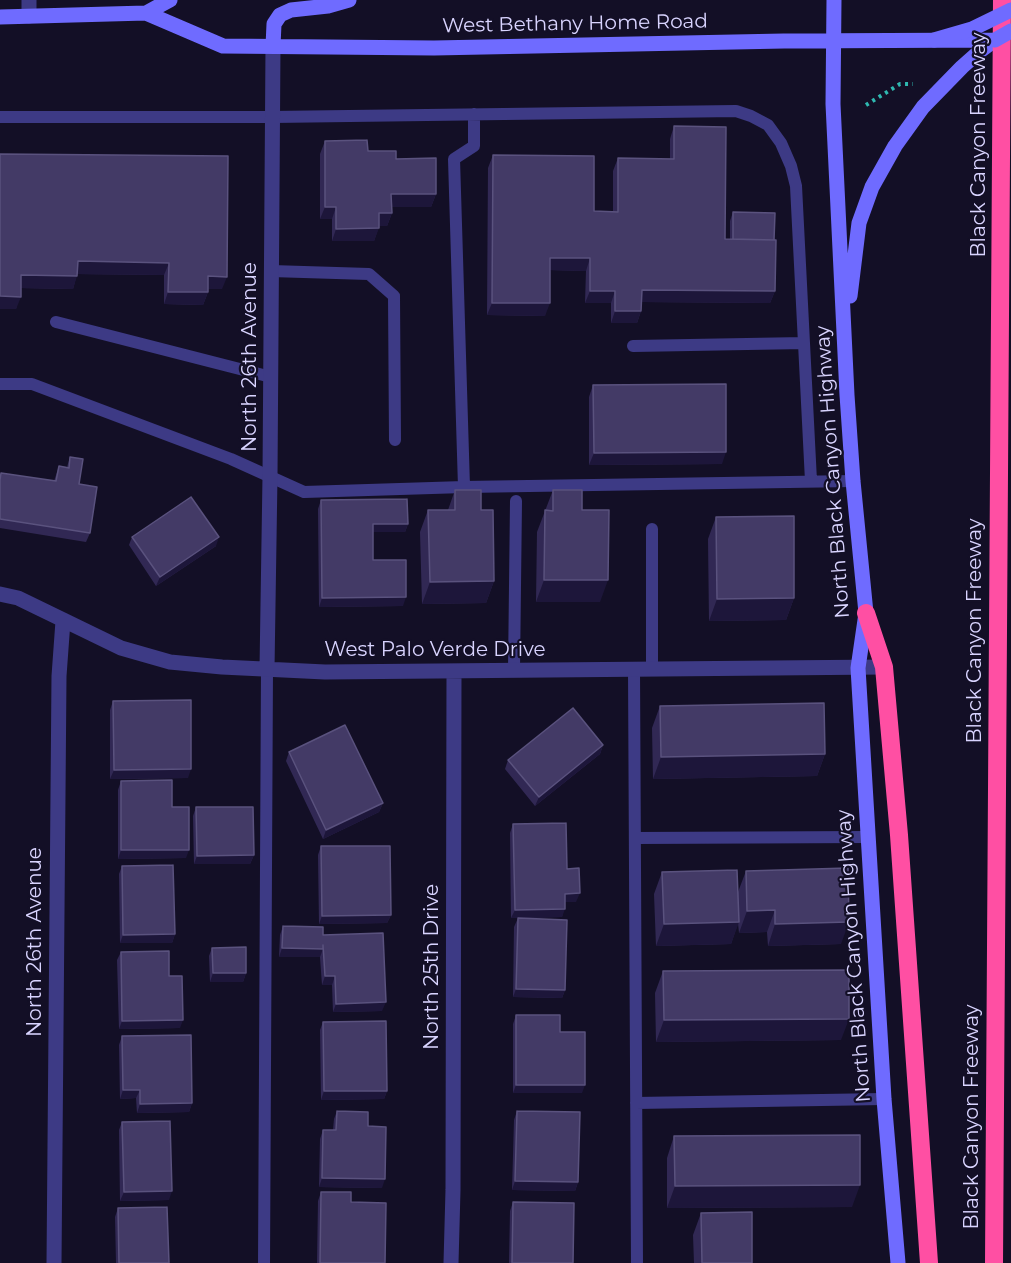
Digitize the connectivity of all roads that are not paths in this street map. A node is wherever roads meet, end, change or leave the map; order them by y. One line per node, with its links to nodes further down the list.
1 (170, 0): 7 (main road, West Bethany Home Road)
2 (349, 0): 14 (main road)
3 (834, 0): 10 (main road, North Black Canyon Highway)
4 (1002, 0): 52 (highway, Black Canyon Freeway)
5 (29, 8): 7 (main road, West Bethany Home Road); 8 (main road, West Bethany Home Road)
6 (1011, 10): 11 (main road, bridge)
7 (146, 13): 14 (main road, West Bethany Home Road)
8 (0, 17)
9 (1011, 31): 12 (main road, bridge)
10 (834, 40): 11 (main road, West Bethany Home Road); 14 (main road, West Bethany Home Road); 24 (main road, North Black Canyon Highway)
11 (933, 40): 12 (main road, West Bethany Home Road, bridge)
12 (995, 40): 13 (main road, West Bethany Home Road, bridge); 24 (main road)
13 (1011, 40)
14 (273, 46): 17 (street, North 26th Avenue)
15 (474, 114): 17 (lane); 20 (lane); 29 (lane)
16 (0, 117): 17 (lane)
17 (272, 117): 18 (street, North 26th Avenue)
18 (271, 271): 22 (street, North 26th Avenue); 25 (lane)
19 (56, 322): 22 (lane)
20 (804, 343): 21 (lane); 28 (lane)
21 (633, 346)
22 (271, 377): 26 (street, North 26th Avenue)
23 (0, 384): 26 (lane)
24 (847, 395): 27 (main road, North Black Canyon Highway)
25 (395, 440)
26 (270, 476): 29 (lane); 37 (street, North 26th Avenue)
27 (854, 481): 28 (lane); 33 (main road, North Black Canyon Highway)
28 (811, 482): 29 (lane)
29 (464, 488)
30 (516, 501): 40 (lane)
31 (652, 529): 39 (lane)
32 (0, 594): 34 (street, West Palo Verde Drive)
33 (866, 613): 35 (highway); 36 (main road, North Black Canyon Highway)
34 (63, 621): 37 (street, West Palo Verde Drive); 46 (street, North 26th Avenue)
35 (884, 667): 36 (street, West Palo Verde Drive); 51 (highway)
36 (858, 668): 39 (street, West Palo Verde Drive); 42 (main road, North Black Canyon Highway)
37 (267, 669): 41 (street, West Palo Verde Drive); 47 (lane)
38 (634, 669): 39 (street, West Palo Verde Drive); 40 (street, West Palo Verde Drive); 43 (lane)
39 (652, 669)
40 (514, 670): 41 (street, West Palo Verde Drive)
41 (454, 671): 48 (street, North 25th Drive)
42 (868, 837): 43 (lane); 44 (main road, North Black Canyon Highway)
43 (635, 838): 45 (lane)
44 (884, 1100): 45 (lane); 50 (main road, North Black Canyon Highway)
45 (636, 1103): 49 (lane)
46 (54, 1263)
47 (264, 1263)
48 (451, 1263)
49 (637, 1263)
50 (897, 1263)
51 (929, 1263)
52 (994, 1263)

